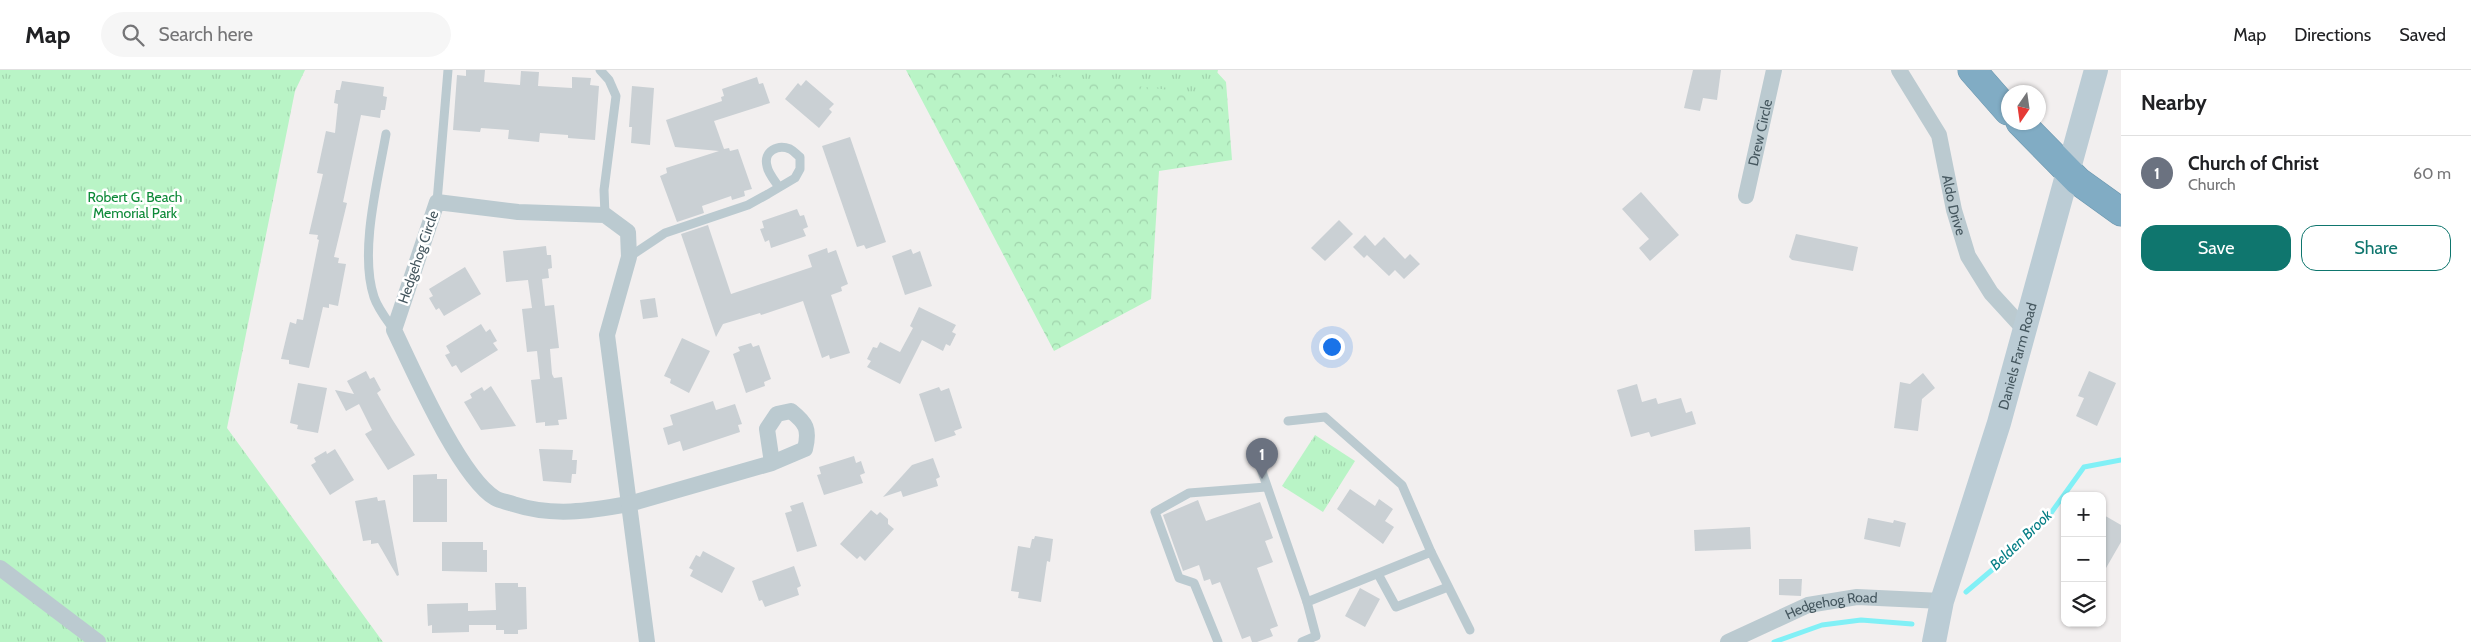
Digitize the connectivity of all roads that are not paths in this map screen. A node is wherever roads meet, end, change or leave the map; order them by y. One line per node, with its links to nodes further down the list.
1 (448, 70): 13 (lane)
2 (600, 70): 15 (lane)
3 (1774, 70): 12 (street, Drew Circle)
4 (1899, 70): 17 (street, Aldo Drive)
5 (1972, 70): 7 (highway)
6 (2096, 70): 10 (main road, Daniels Farm Road)
7 (2001, 103)
8 (2028, 130): 10 (highway)
9 (386, 134): 18 (lane)
10 (2068, 171): 14 (highway); 17 (main road, Daniels Farm Road)
11 (779, 187): 11 (lane); 16 (lane)
12 (1746, 196)
13 (437, 202): 15 (street, Hedgehog Circle); 18 (street, Hedgehog Circle)
14 (2121, 212)
15 (605, 215): 16 (street)
16 (629, 257): 23 (street)
17 (2024, 329): 28 (main road, Daniels Farm Road)
18 (394, 330): 23 (street)
19 (1288, 421): 24 (lane)
20 (1258, 460): 22 (lane)
21 (772, 463): 23 (street)
22 (1266, 487): 29 (lane); 33 (lane)
23 (629, 504): 32 (street)
24 (1431, 552): 26 (lane); 27 (lane)
25 (0, 568): 31 (street)
26 (1378, 574): 27 (lane); 29 (lane)
27 (1448, 587): 30 (lane)
28 (1942, 601): 35 (street, Hedgehog Road); 36 (main road, Daniels Farm Road)
29 (1307, 602): 34 (lane)
30 (1470, 630)
31 (98, 642)
32 (647, 642)
33 (1218, 642)
34 (1302, 642)
35 (1728, 642)
36 (1934, 642)

